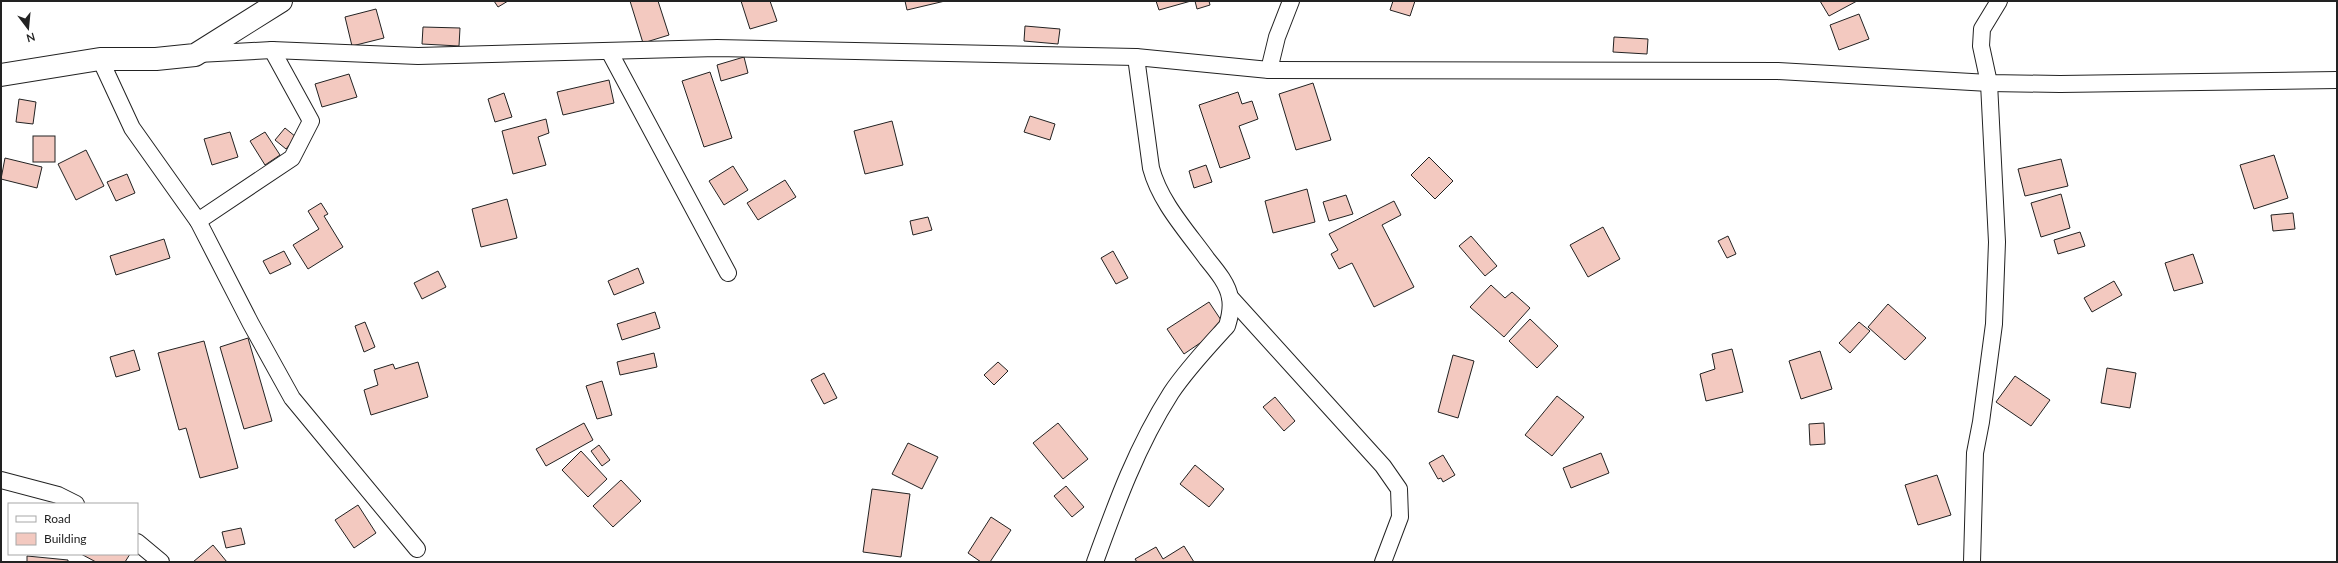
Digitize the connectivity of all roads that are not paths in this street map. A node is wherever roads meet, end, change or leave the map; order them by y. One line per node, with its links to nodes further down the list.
1 (281, 1): 6 (main road)
2 (1291, 1): 9 (street)
3 (1999, 1): 12 (street)
4 (272, 50): 5 (street); 6 (street); 13 (street)
5 (609, 51): 7 (street); 14 (street)
6 (195, 55): 8 (main road)
7 (1136, 57): 9 (street); 15 (street)
8 (100, 59): 10 (main road); 13 (street)
9 (1269, 70): 12 (street)
10 (1, 75)
11 (2337, 80): 12 (street)
12 (1989, 83): 23 (street)
13 (198, 221): 19 (street)
14 (728, 273)
15 (1230, 297): 21 (street); 22 (street)
16 (1, 480): 17 (street)
17 (74, 503)
18 (138, 543): 20 (street)
19 (416, 549)
20 (161, 562)
21 (1095, 562)
22 (1383, 562)
23 (1972, 562)

